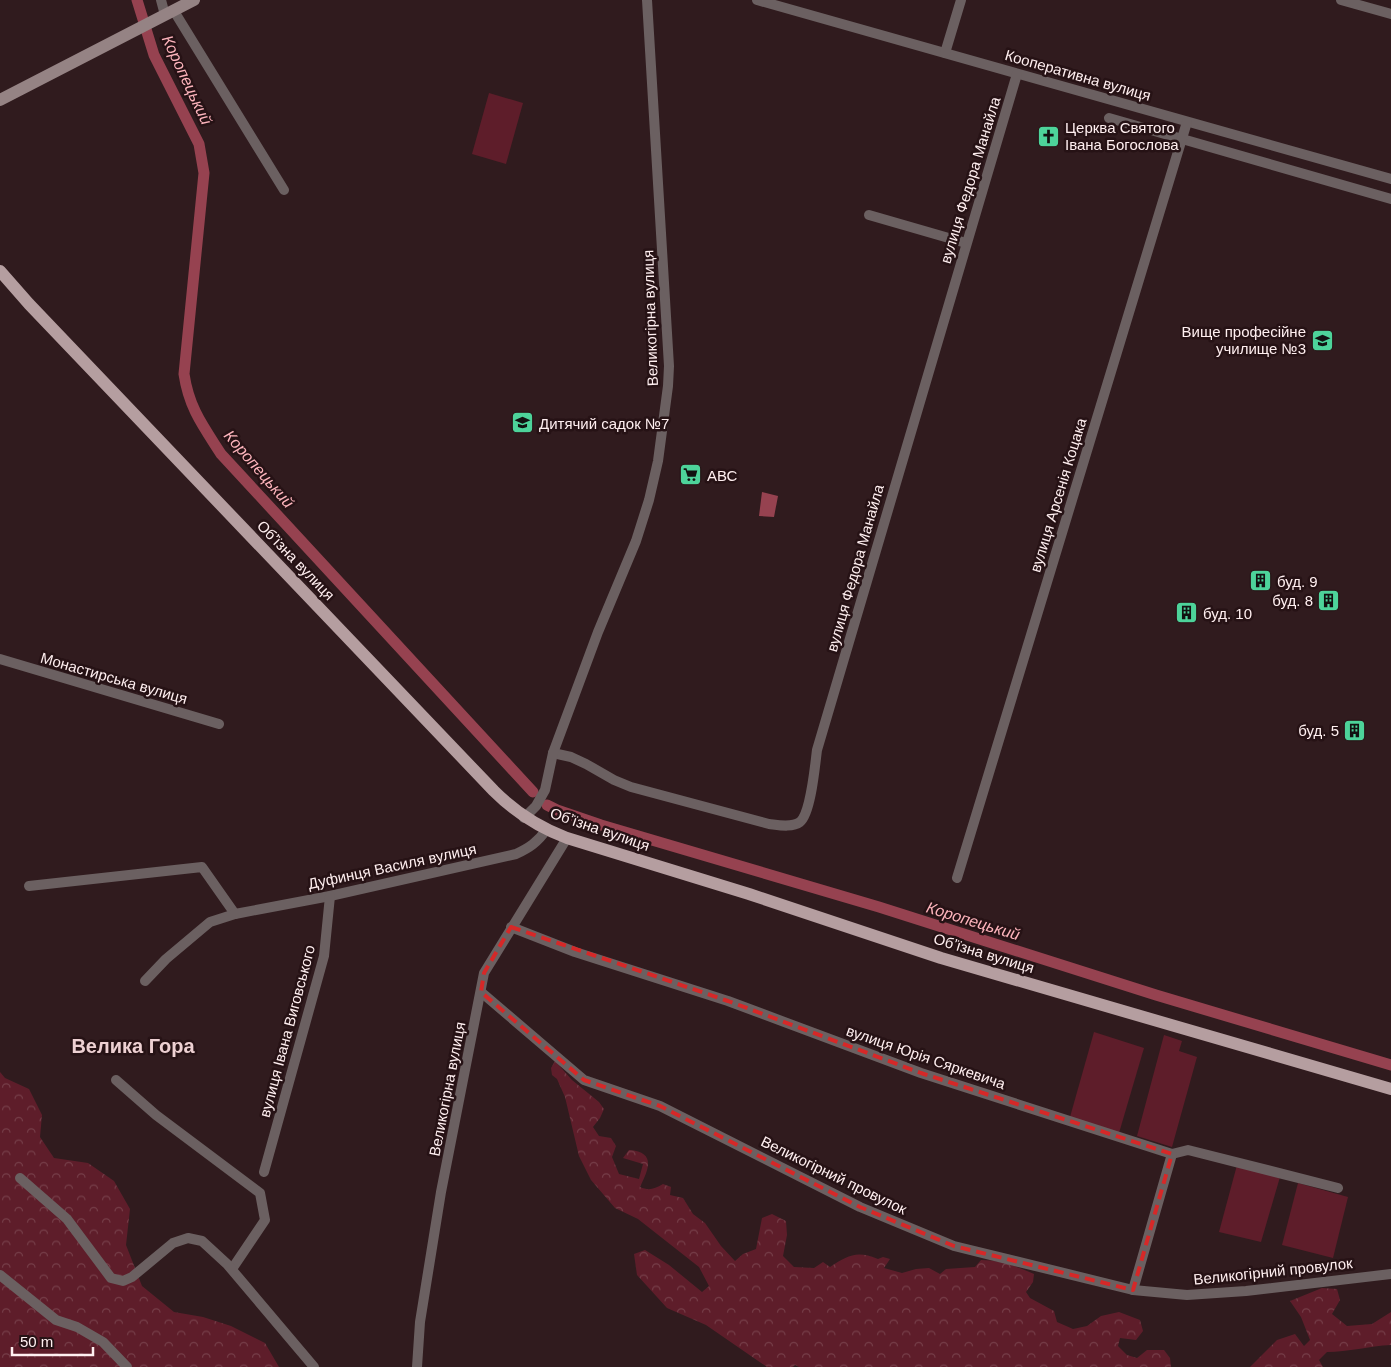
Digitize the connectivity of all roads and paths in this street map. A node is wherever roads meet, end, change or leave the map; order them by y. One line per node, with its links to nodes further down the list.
1 (161, 0): 8 (street)
2 (194, 0): 8 (main road)
3 (647, 0): 23 (street, Великогірна вулиця)
4 (758, 0): 9 (street, Кооперативна вулиця)
5 (961, 0): 9 (street)
6 (1341, 0): 7 (street)
7 (1391, 14)
8 (165, 15): 11 (main road); 16 (street)
9 (945, 53): 10 (street, Кооперативна вулиця)
10 (1017, 74): 13 (street, Кооперативна вулиця); 19 (street, вулиця Федора Манайла)
11 (0, 100)
12 (1109, 118): 14 (street)
13 (1187, 122): 14 (street, вулиця Арсенія Коцака); 15 (street, Кооперативна вулиця)
14 (1182, 138): 17 (street); 27 (street, вулиця Арсенія Коцака)
15 (1391, 178)
16 (284, 190)
17 (1390, 196)
18 (869, 215): 19 (street)
19 (966, 243): 23 (street, вулиця Федора Манайла)
20 (0, 271): 24 (main road, Обʼїзна вулиця)
21 (0, 659): 22 (street, Монастирська вулиця)
22 (219, 724)
23 (552, 753): 24 (street, Великогірна вулиця)
24 (524, 818): 25 (main road, Обʼїзна вулиця)
25 (546, 830): 26 (main road, Обʼїзна вулиця); 29 (street, Дуфинця Василя вулиця)
26 (567, 838): 31 (street, Великогірна вулиця); 35 (main road, Обʼїзна вулиця)
27 (957, 878)
28 (29, 886): 30 (street)
29 (330, 896): 30 (street, Дуфинця Василя вулиця); 37 (street, вулиця Івана Виговського)
30 (235, 914): 32 (street, Дуфинця Василя вулиця)
31 (511, 927): 33 (street, Великогірна вулиця); 36 (street, вулиця Юрія Сяркевича)
32 (145, 980)
33 (481, 992): 43 (street, Великогірний провулок); 46 (street, Великогірна вулиця)
34 (116, 1080): 40 (street)
35 (1391, 1089)
36 (1172, 1154): 39 (street, вулиця Юрія Сяркевича); 43 (street)
37 (264, 1172)
38 (20, 1178): 40 (street)
39 (1338, 1188)
40 (232, 1269): 45 (street)
41 (1391, 1274): 43 (street, Великогірний провулок)
42 (0, 1275): 44 (street)
43 (1133, 1290)
44 (127, 1367)
45 (314, 1367)
46 (417, 1367)

